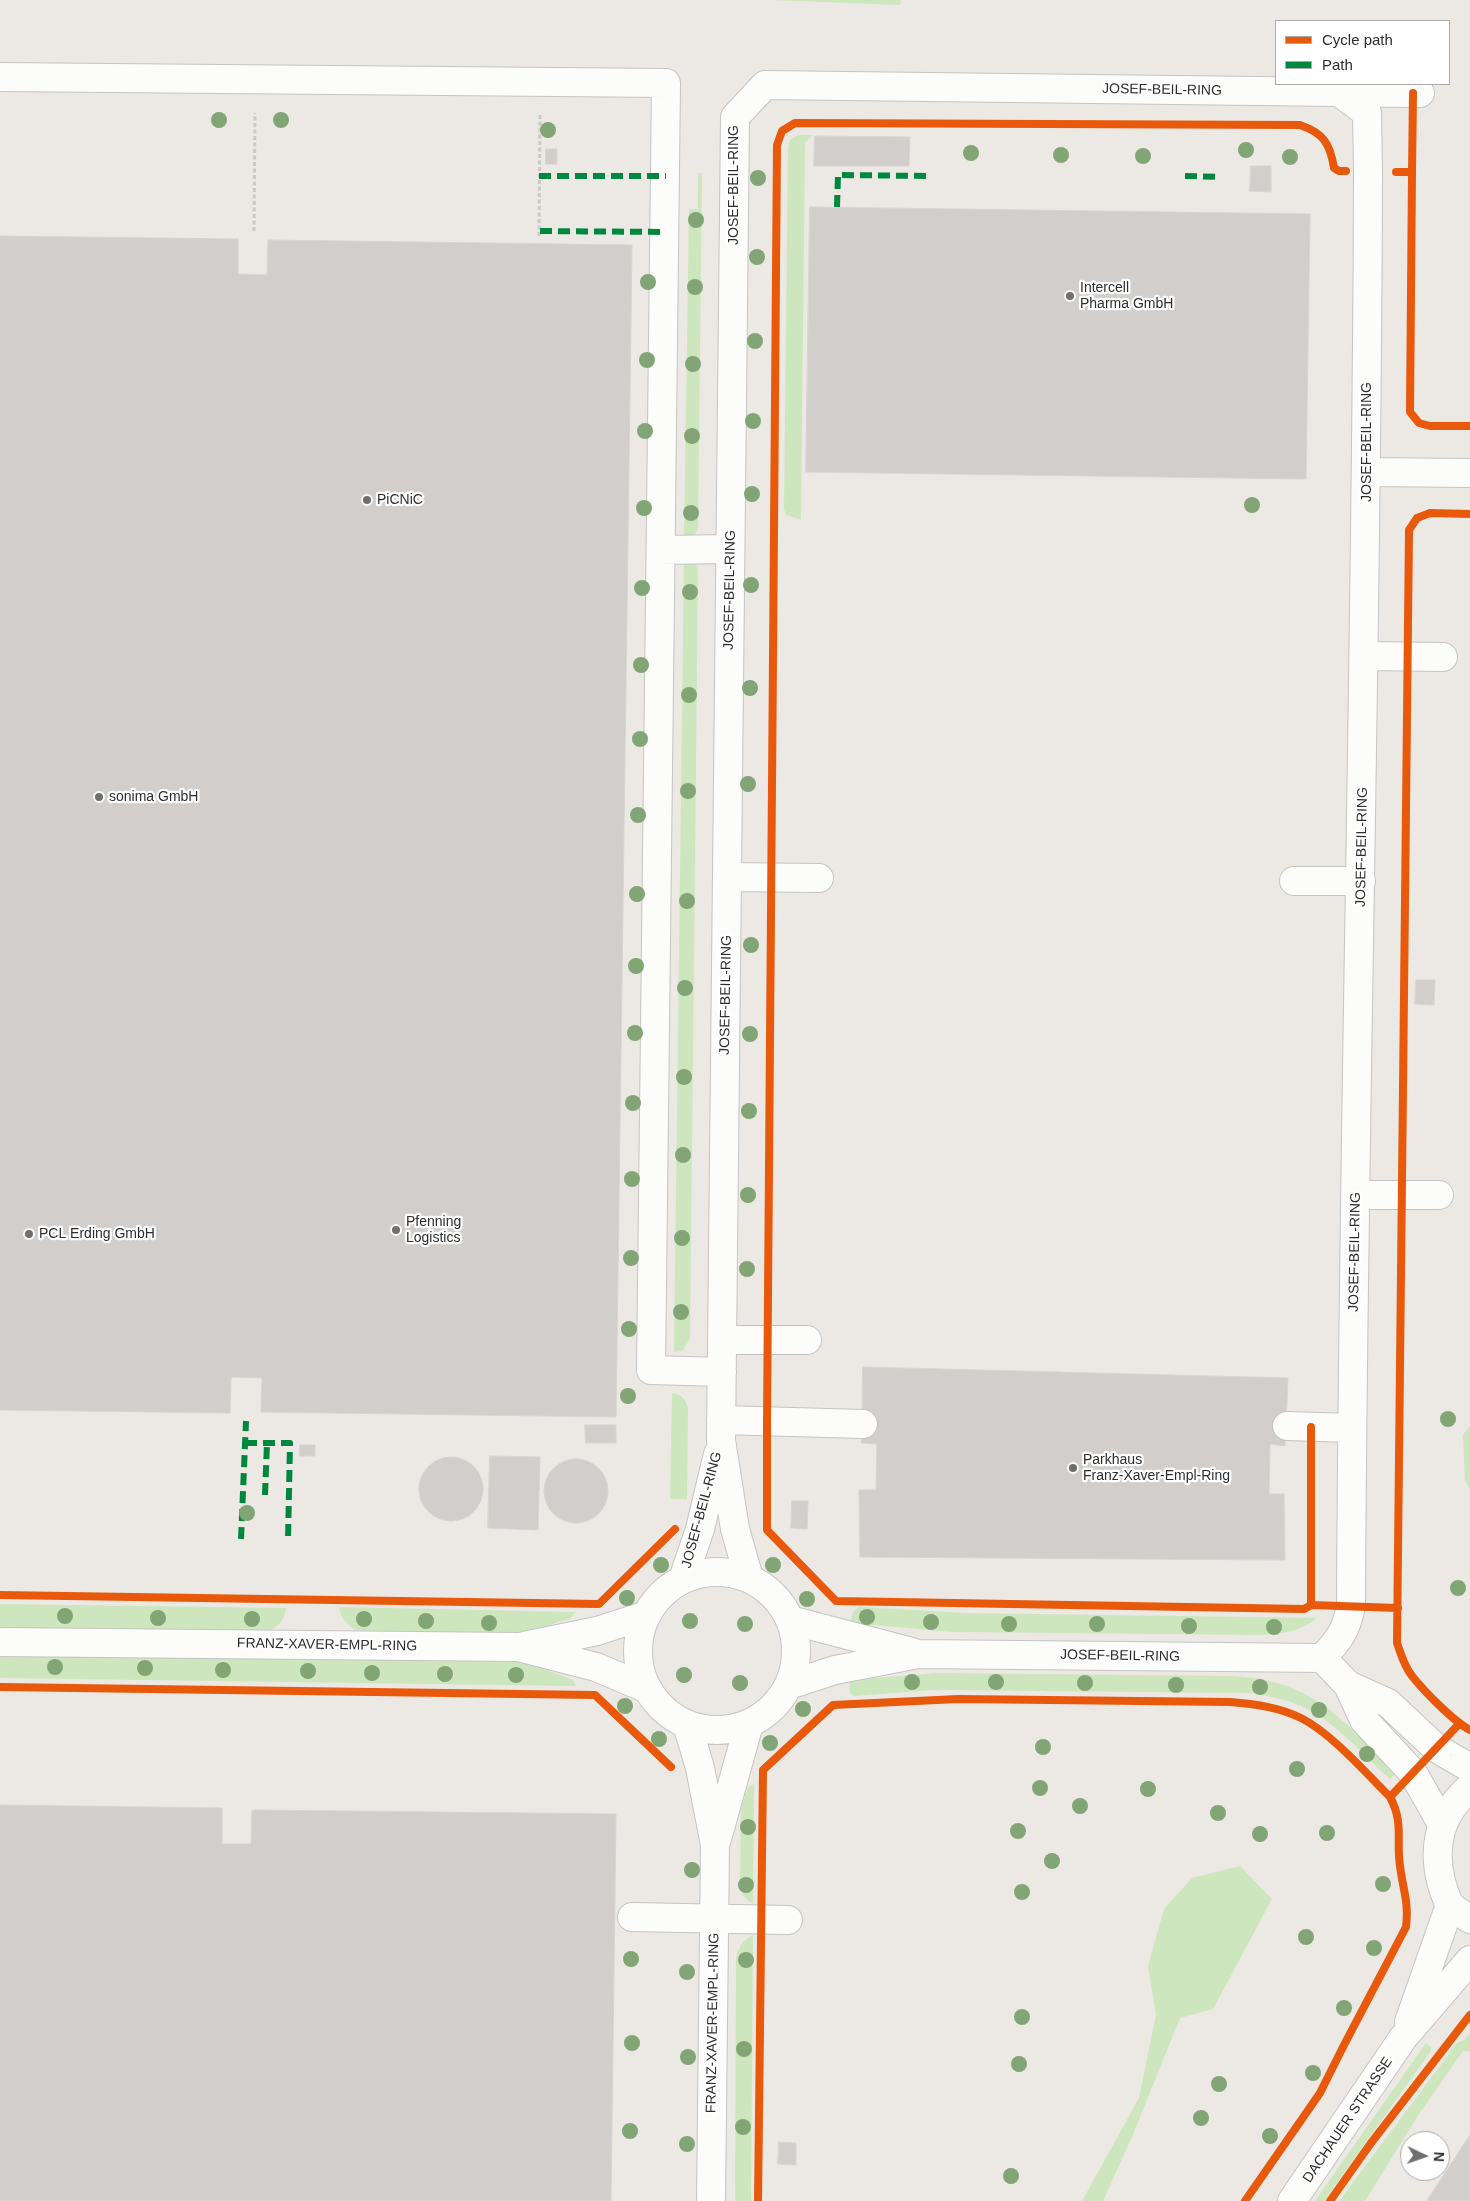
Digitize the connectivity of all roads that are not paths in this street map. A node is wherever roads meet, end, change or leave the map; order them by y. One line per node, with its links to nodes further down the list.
1 (0, 77): 7 (street)
2 (1339, 92): 3 (street); 4 (street, JOSEF-BEIL-RING); 6 (street, JOSEF-BEIL-RING)
3 (1420, 93)
4 (1367, 472): 5 (street); 8 (street, JOSEF-BEIL-RING)
5 (1470, 474)
6 (730, 549): 7 (street); 10 (street, JOSEF-BEIL-RING)
7 (661, 550): 18 (street)
8 (1365, 656): 9 (street); 12 (street, JOSEF-BEIL-RING)
9 (1443, 657)
10 (727, 877): 11 (street); 16 (street, JOSEF-BEIL-RING)
11 (819, 878)
12 (1361, 881): 13 (street); 14 (street, JOSEF-BEIL-RING)
13 (1294, 882)
14 (1356, 1195): 15 (street); 21 (street, JOSEF-BEIL-RING)
15 (1439, 1195)
16 (722, 1340): 17 (street); 18 (street, JOSEF-BEIL-RING)
17 (807, 1340)
18 (722, 1372): 22 (street, JOSEF-BEIL-RING)
19 (863, 1424): 22 (street)
20 (1286, 1426): 21 (street)
21 (1352, 1428): 30 (street, JOSEF-BEIL-RING)
22 (721, 1430): 23 (street, JOSEF-BEIL-RING); 24 (street, JOSEF-BEIL-RING)
23 (749, 1578): 24 (street); 26 (street)
24 (683, 1579): 25 (street)
25 (647, 1615): 28 (street); 33 (street)
26 (790, 1620): 29 (street, JOSEF-BEIL-RING); 31 (street)
27 (0, 1642): 28 (street, FRANZ-XAVER-EMPL-RING)
28 (518, 1647): 33 (street, FRANZ-XAVER-EMPL-RING)
29 (918, 1654): 30 (street, JOSEF-BEIL-RING); 31 (street, JOSEF-BEIL-RING)
30 (1322, 1658): 32 (street)
31 (789, 1685): 35 (street)
32 (1348, 1685): 36 (street); 38 (street)
33 (648, 1689): 34 (street)
34 (687, 1724): 35 (street); 39 (street, FRANZ-XAVER-EMPL-RING)
35 (749, 1724): 39 (street, FRANZ-XAVER-EMPL-RING)
36 (1470, 1768)
37 (1470, 1787): 38 (street, DACHAUER STRASSE)
38 (1442, 1824): 40 (street, DACHAUER STRASSE)
39 (715, 1846): 42 (street, FRANZ-XAVER-EMPL-RING)
40 (1460, 1912): 45 (street, DACHAUER STRASSE)
41 (632, 1917): 42 (street)
42 (714, 1919): 43 (street); 46 (street, FRANZ-XAVER-EMPL-RING)
43 (788, 1920)
44 (1470, 1960): 45 (street, DACHAUER STRASSE)
45 (1403, 2038): 47 (street, DACHAUER STRASSE)
46 (711, 2201)
47 (1292, 2201)

